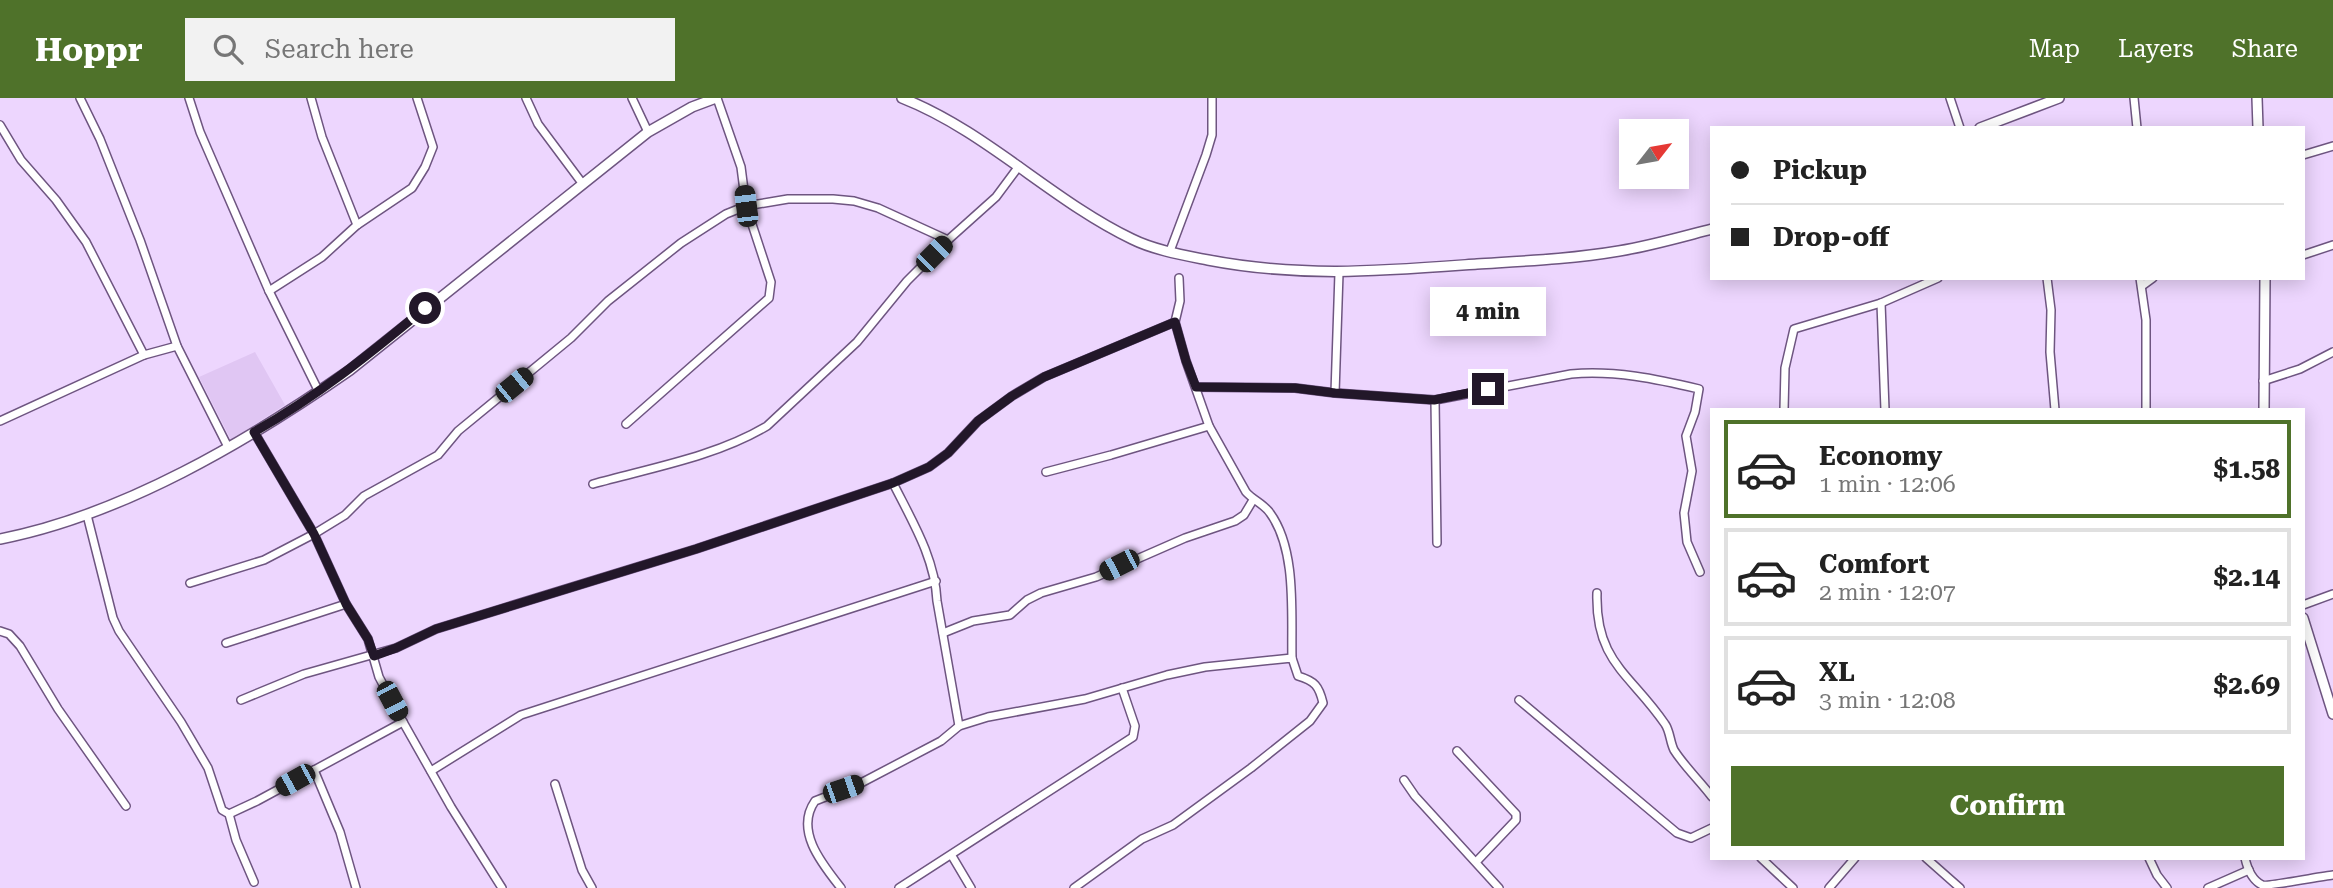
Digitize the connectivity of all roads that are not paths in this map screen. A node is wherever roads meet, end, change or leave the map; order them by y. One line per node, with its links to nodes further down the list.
1 (80, 98): 40 (street)
2 (189, 98): 37 (street)
3 (311, 98): 25 (street)
4 (417, 98): 25 (street)
5 (526, 98): 23 (street)
6 (632, 98): 19 (street)
7 (717, 98): 19 (street); 24 (street)
8 (902, 98): 22 (street)
9 (1212, 98): 29 (street)
10 (1950, 98): 15 (street)
11 (2059, 98): 16 (street)
12 (2134, 98): 17 (street)
13 (2257, 98): 18 (street)
14 (0, 125): 42 (street)
15 (1959, 126)
16 (1985, 126)
17 (2137, 126)
18 (2258, 126)
19 (648, 132): 23 (street)
20 (2333, 146): 21 (street)
21 (2305, 154)
22 (1019, 166): 27 (street); 29 (street)
23 (582, 184): 45 (street)
24 (746, 206): 27 (street); 54 (street); 63 (street)
25 (358, 225): 37 (street)
26 (1710, 229): 31 (street)
27 (948, 240): 60 (street)
28 (2333, 245): 30 (street)
29 (1170, 251): 31 (street)
30 (2305, 253)
31 (1339, 273): 46 (street)
32 (1179, 278): 39 (street)
33 (1933, 280): 38 (street)
34 (2047, 280): 50 (street)
35 (2265, 280): 43 (street)
36 (2141, 282): 51 (street)
37 (269, 291): 45 (street)
38 (1881, 303): 48 (street); 49 (street)
39 (1175, 322): 44 (street); 59 (street)
40 (177, 346): 42 (street); 57 (street)
41 (2333, 352): 43 (street)
42 (144, 355): 53 (street)
43 (2263, 381): 52 (street)
44 (1196, 387): 46 (street); 55 (street)
45 (318, 392): 56 (street)
46 (1335, 393): 47 (street)
47 (1434, 400): 65 (street); 66 (street)
48 (1784, 408)
49 (1885, 408)
50 (2055, 408)
51 (2146, 408)
52 (2264, 408)
53 (0, 421)
54 (626, 424)
55 (1209, 426): 58 (street); 61 (street)
56 (254, 432): 57 (street); 63 (street)
57 (228, 447): 62 (street)
58 (1046, 472)
59 (893, 483): 67 (street); 77 (street)
60 (593, 484)
61 (1253, 500): 74 (street); 78 (street)
62 (87, 515): 64 (street); 92 (street)
63 (314, 534): 68 (street); 72 (street)
64 (0, 539)
65 (1437, 543)
66 (1700, 572)
67 (936, 580): 74 (street); 87 (street)
68 (190, 583)
69 (1597, 593): 90 (street)
70 (2333, 594): 71 (street)
71 (2305, 603)
72 (346, 604): 76 (street); 77 (street)
73 (0, 631): 91 (street)
74 (943, 633): 84 (street)
75 (2306, 638): 82 (street)
76 (226, 643)
77 (374, 656): 80 (street); 83 (street)
78 (1292, 657): 79 (street); 104 (street)
79 (1122, 688): 84 (street); 94 (street)
80 (241, 700)
81 (1519, 700): 93 (street)
82 (2333, 714)
83 (403, 722): 86 (street); 87 (street)
84 (959, 726): 108 (street)
85 (1457, 751): 100 (street)
86 (314, 770): 92 (street); 105 (street)
87 (431, 771): 106 (street)
88 (1404, 780): 100 (street)
89 (555, 784): 107 (street)
90 (1710, 795)
91 (126, 806)
92 (229, 814): 103 (street)
93 (1710, 829)
94 (952, 856): 109 (street); 110 (street)
95 (1763, 860): 112 (street)
96 (1853, 860): 113 (street)
97 (1928, 860): 114 (street)
98 (2150, 860): 115 (street)
99 (2246, 860): 101 (street)
100 (1477, 862): 111 (street)
101 (2249, 870): 102 (street); 116 (street)
102 (2333, 875)
103 (254, 882)
104 (1080, 886)
105 (356, 888)
106 (502, 888)
107 (592, 888)
108 (841, 888)
109 (899, 888)
110 (971, 888)
111 (1499, 888)
112 (1793, 888)
113 (1829, 888)
114 (1960, 888)
115 (2167, 888)
116 (2208, 888)

